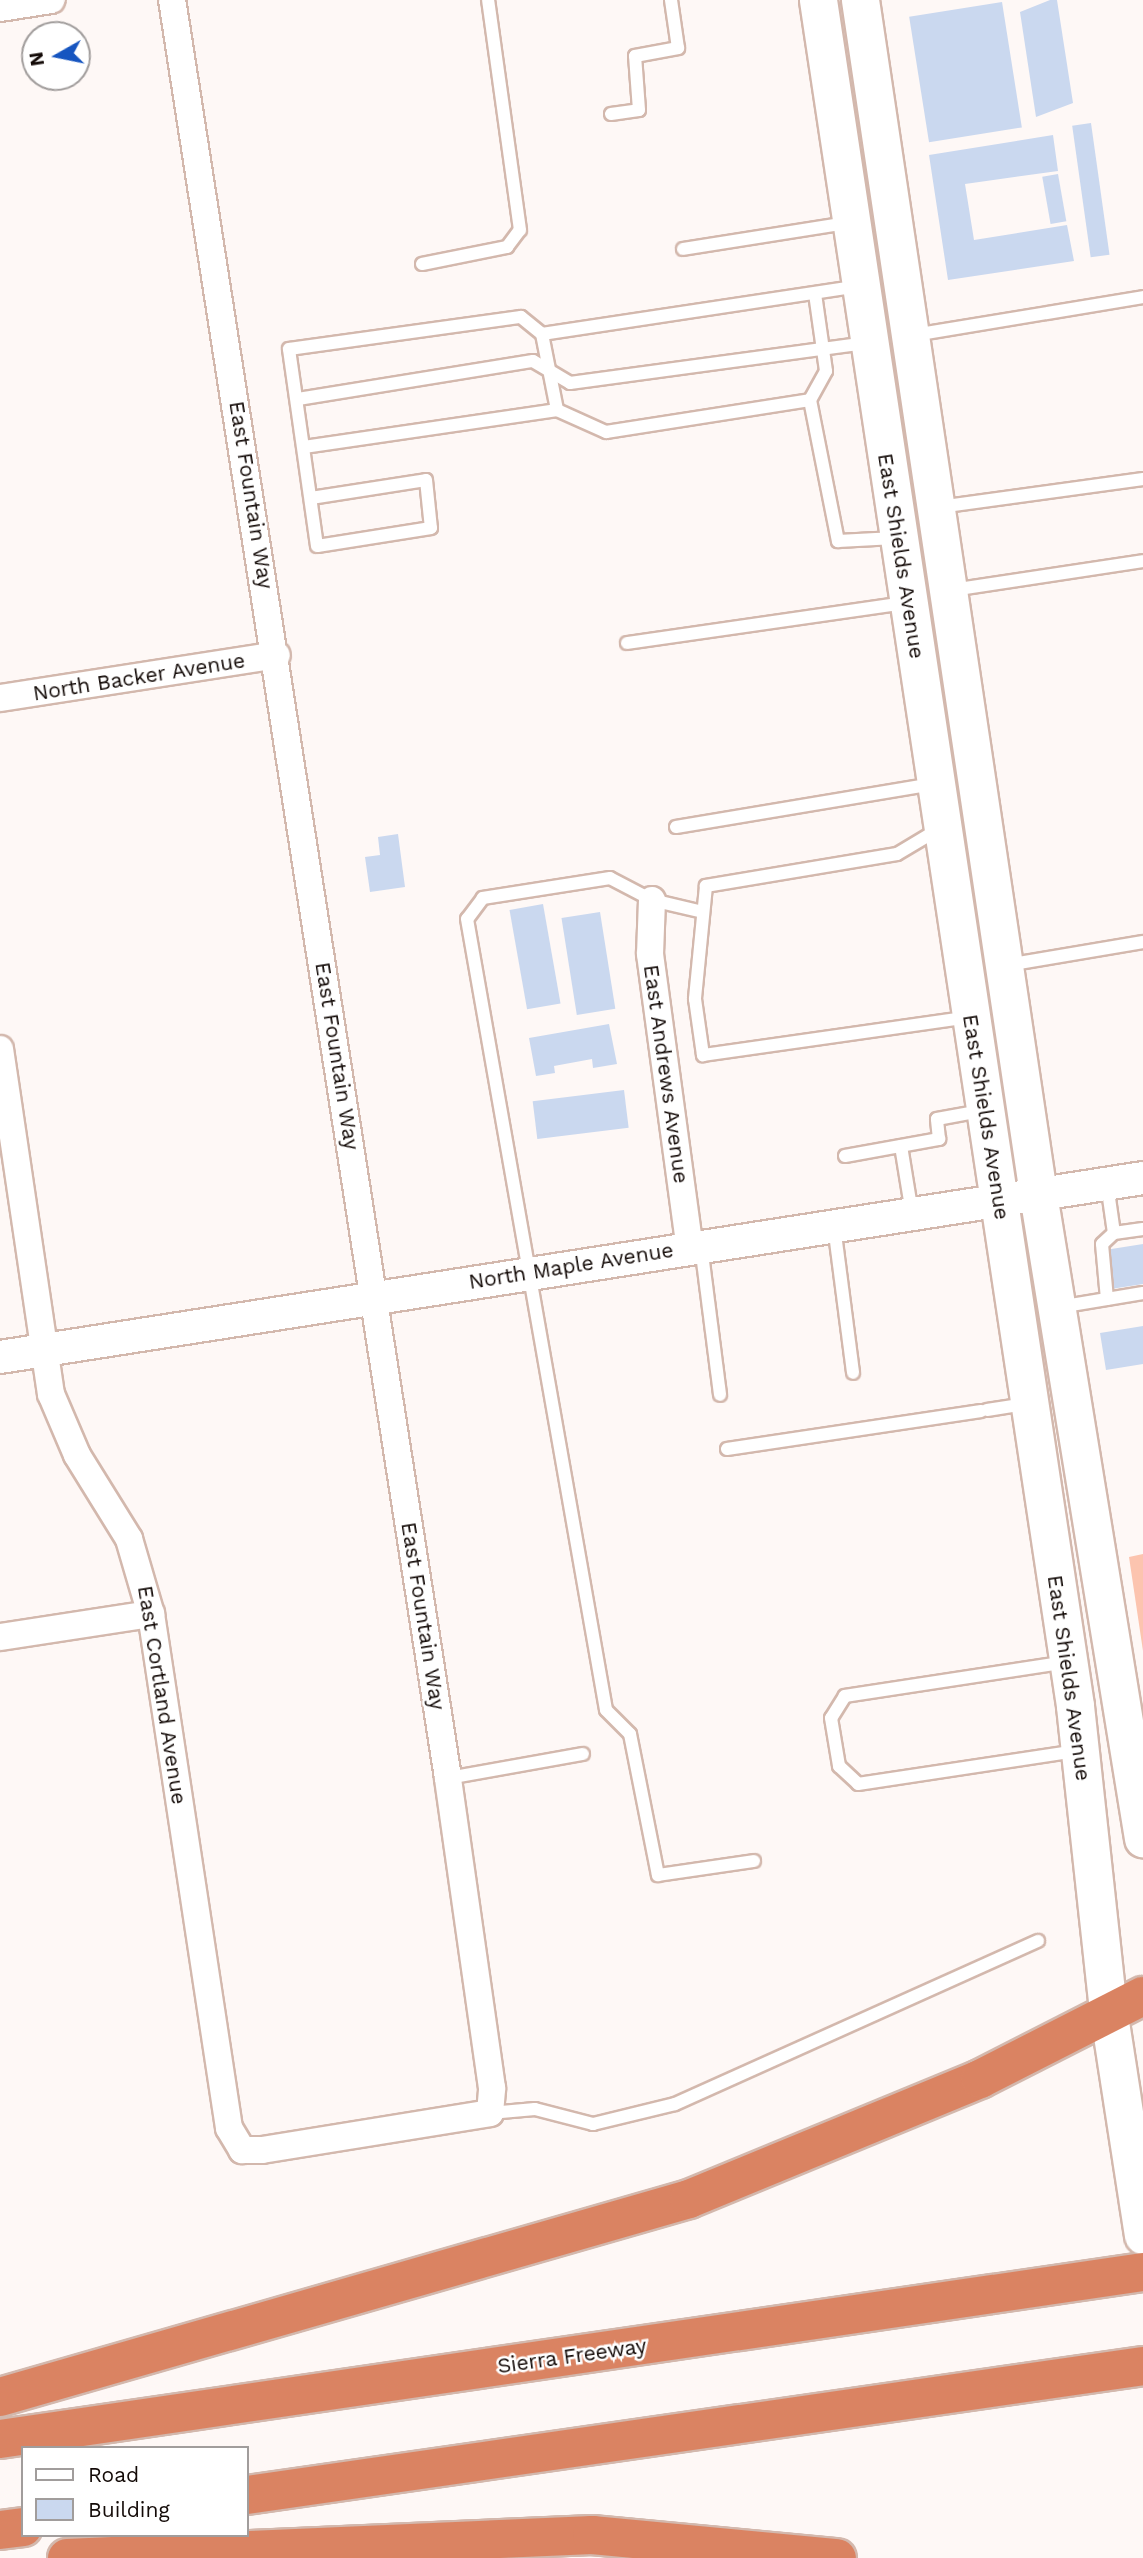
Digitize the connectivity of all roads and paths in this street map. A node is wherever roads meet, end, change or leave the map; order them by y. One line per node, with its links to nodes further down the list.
1 (51, 0): 7 (street)
2 (172, 0): 32 (street, East Fountain Way)
3 (488, 0): 11 (lane)
4 (671, 0): 8 (lane)
5 (818, 0): 9 (main road, East Shields Avenue)
6 (862, 0): 16 (main road, East Shields Avenue)
7 (0, 8)
8 (611, 114)
9 (851, 223): 10 (lane); 12 (main road, East Shields Avenue)
10 (683, 249)
11 (422, 264)
12 (861, 285): 13 (lane); 17 (main road, East Shields Avenue)
13 (815, 294): 15 (lane); 18 (lane)
14 (1143, 297): 16 (lane)
15 (542, 334): 19 (lane); 20 (lane)
16 (910, 336): 26 (main road, East Shields Avenue)
17 (869, 343): 18 (lane); 26 (main road); 27 (main road, East Shields Avenue)
18 (822, 345): 19 (lane); 21 (lane)
19 (550, 373): 20 (lane); 22 (lane)
20 (298, 399): 23 (lane)
21 (810, 400): 22 (lane); 27 (lane)
22 (557, 410): 23 (lane)
23 (304, 447): 25 (lane)
24 (1143, 479): 26 (lane)
25 (311, 498): 25 (lane)
26 (936, 508): 29 (main road, East Shields Avenue)
27 (898, 537): 30 (main road, East Shields Avenue)
28 (1143, 561): 29 (lane)
29 (948, 590): 40 (main road, East Shields Avenue)
30 (908, 602): 31 (lane); 34 (main road, East Shields Avenue)
31 (627, 643)
32 (277, 655): 33 (street, North Backer Avenue); 57 (street, East Fountain Way)
33 (0, 698)
34 (936, 784): 35 (lane); 36 (main road, East Shields Avenue)
35 (676, 827)
36 (942, 827): 38 (lane); 41 (main road, East Shields Avenue)
37 (652, 900): 38 (lane); 54 (street, East Andrews Avenue); 55 (lane)
38 (702, 912): 41 (lane)
39 (1143, 942): 40 (lane)
40 (1004, 966): 48 (main road, East Shields Avenue)
41 (971, 1017): 43 (main road, East Shields Avenue)
42 (0, 1049): 60 (street, East Cortland Avenue)
43 (985, 1110): 44 (lane); 49 (main road, East Shields Avenue)
44 (901, 1146): 45 (lane); 50 (lane)
45 (845, 1156)
46 (1143, 1178): 47 (street, North Maple Avenue)
47 (1107, 1183): 48 (street, North Maple Avenue); 53 (lane)
48 (1038, 1194): 49 (street, North Maple Avenue); 59 (main road, East Shields Avenue)
49 (998, 1200): 50 (street, North Maple Avenue); 64 (main road, East Shields Avenue)
50 (912, 1213): 51 (street, North Maple Avenue)
51 (834, 1225): 54 (street, North Maple Avenue); 62 (lane)
52 (1143, 1229): 53 (lane)
53 (1114, 1233): 58 (lane)
54 (695, 1247): 55 (street, North Maple Avenue); 63 (lane)
55 (527, 1273): 57 (street, North Maple Avenue); 73 (lane)
56 (1143, 1293): 58 (lane)
57 (374, 1298): 60 (street, North Maple Avenue); 71 (street, East Fountain Way)
58 (1107, 1299): 59 (lane)
59 (1055, 1308): 72 (main road, East Shields Avenue)
60 (45, 1350): 61 (street, North Maple Avenue); 66 (street, East Cortland Avenue)
61 (0, 1357)
62 (853, 1373)
63 (720, 1395)
64 (1029, 1403): 65 (lane); 68 (main road, East Shields Avenue)
65 (727, 1449)
66 (151, 1614): 67 (street); 77 (street, East Cortland Avenue)
67 (0, 1637)
68 (1069, 1662): 69 (main road, East Shields Avenue); 69 (lane)
69 (1080, 1751): 76 (main road, East Shields Avenue)
70 (583, 1754): 71 (lane)
71 (448, 1777): 77 (street, East Fountain Way)
72 (1143, 1838)
73 (754, 1861)
74 (1038, 1941): 77 (lane)
75 (1143, 1996): 76 (highway)
76 (1108, 2009): 78 (main road, East Shields Avenue); 81 (highway)
77 (490, 2113)
78 (1141, 2220)
79 (1143, 2272): 82 (highway, Sierra Freeway)
80 (1143, 2367): 83 (highway)
81 (0, 2397)
82 (0, 2439)
83 (248, 2495)
84 (21, 2527): 85 (highway)
85 (0, 2530)
86 (67, 2558): 87 (highway)
87 (837, 2558)

